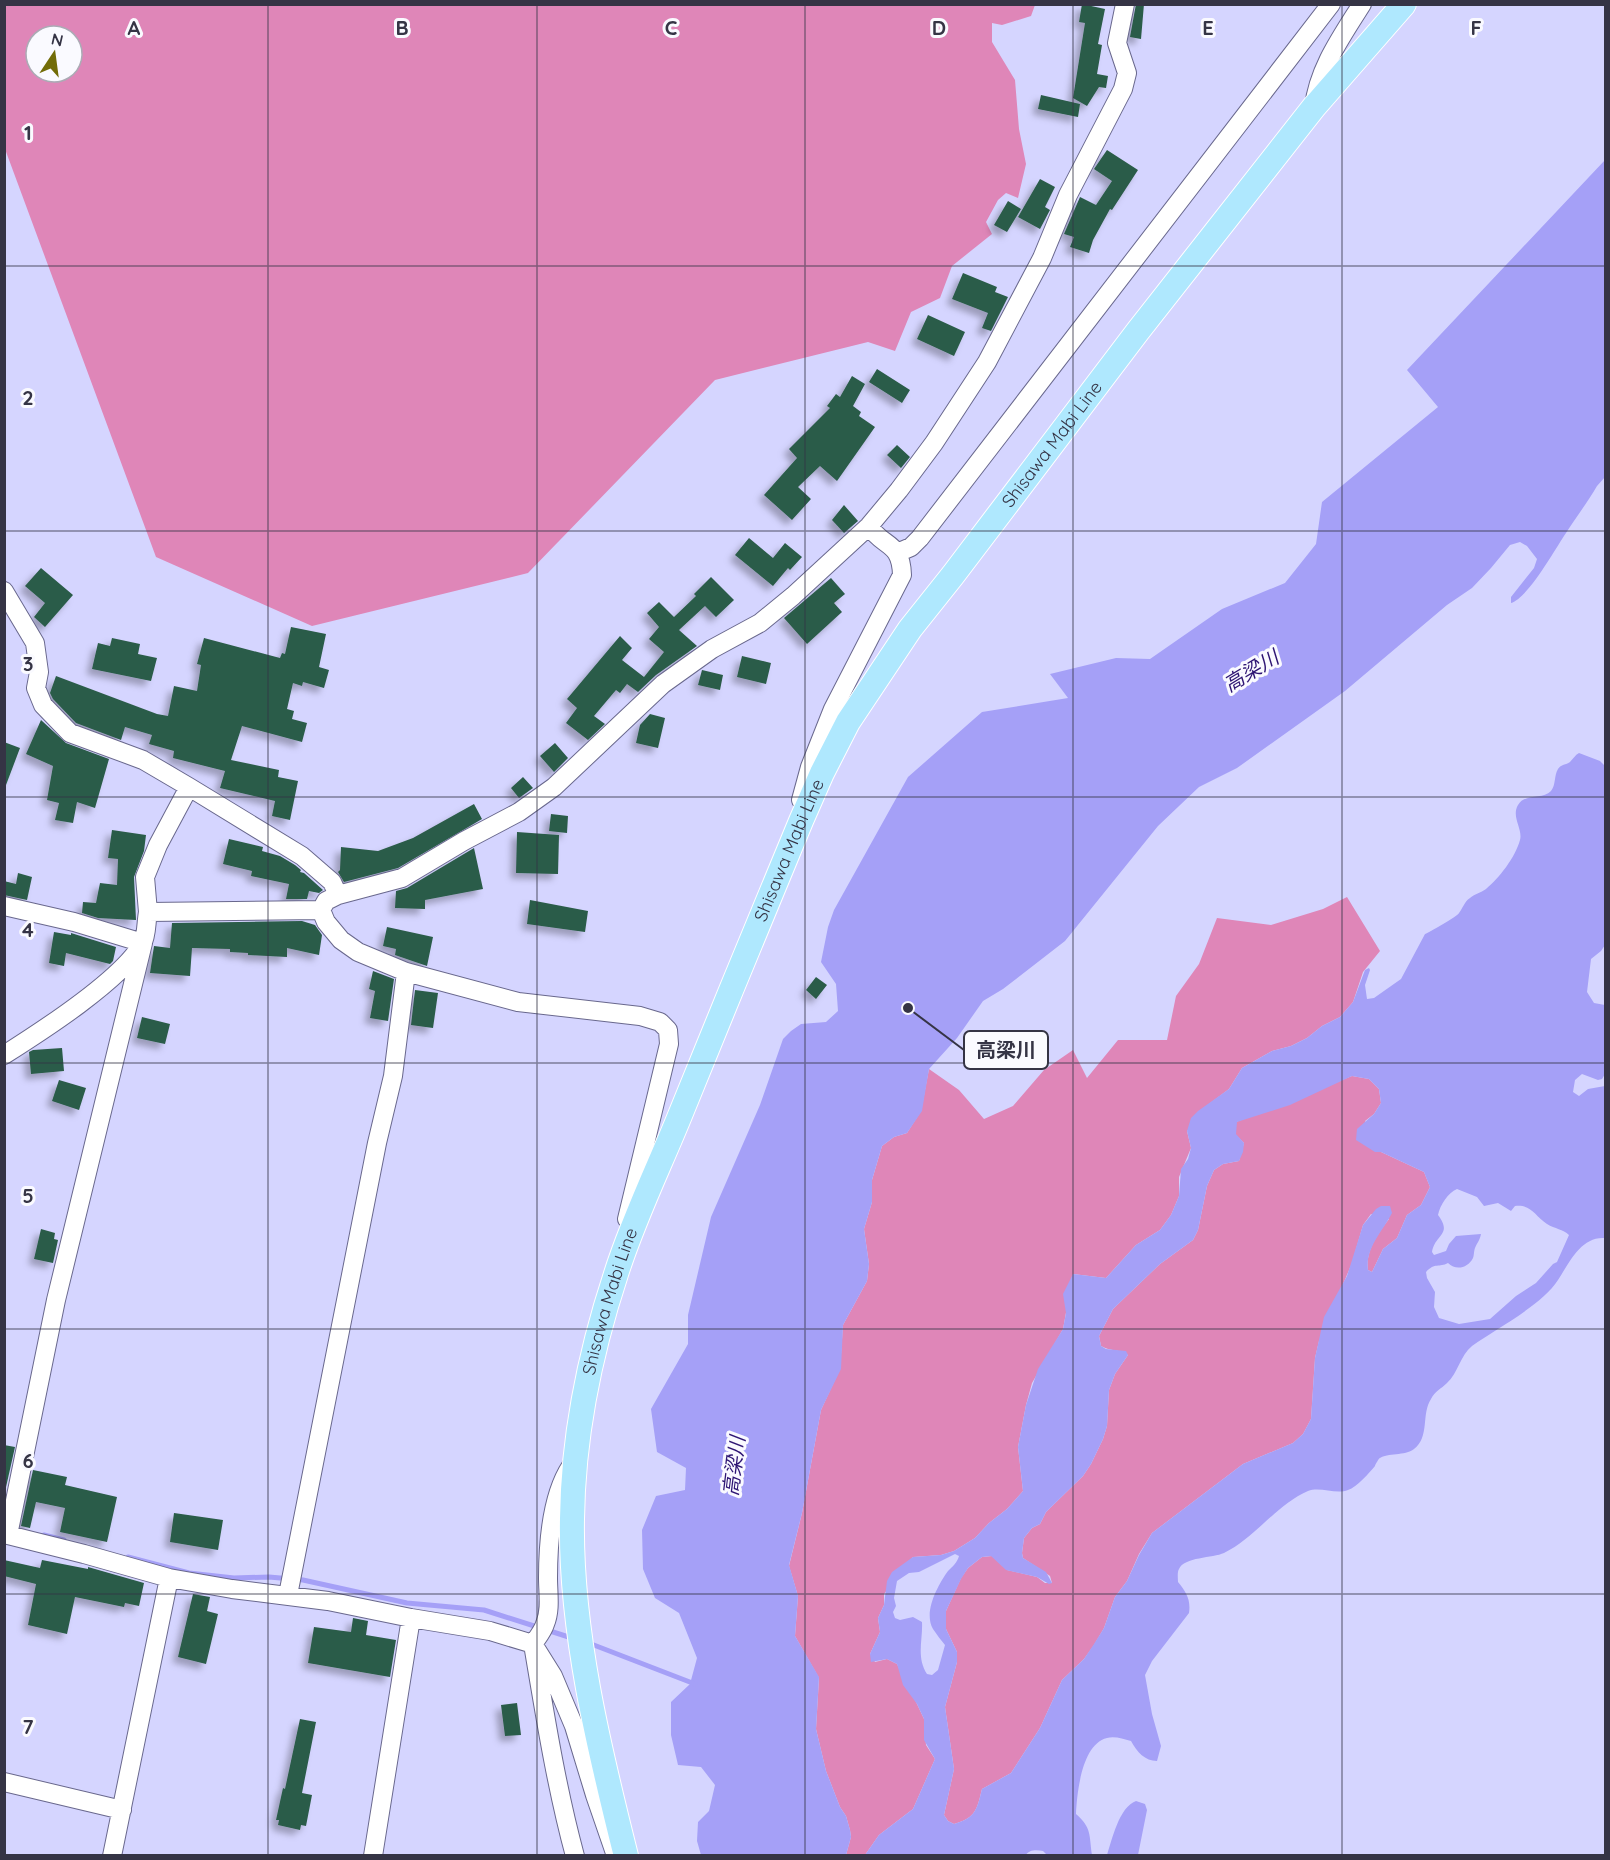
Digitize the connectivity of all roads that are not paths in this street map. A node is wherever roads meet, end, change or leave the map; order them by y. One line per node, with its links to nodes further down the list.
1 (1125, 4): 6 (street)
2 (1331, 4): 7 (street)
3 (1362, 4): 5 (street)
4 (1404, 4): 5 (main road, Shisawa Mabi Line)
5 (1314, 107): 10 (main road, Shisawa Mabi Line)
6 (869, 526): 7 (street); 11 (street)
7 (897, 553): 10 (street)
8 (4, 591): 9 (street)
9 (189, 787): 11 (street); 14 (street)
10 (801, 821): 18 (main road, Shisawa Mabi Line)
11 (338, 895): 13 (street)
12 (4, 906): 15 (street)
13 (321, 910): 14 (street); 16 (street)
14 (148, 912): 15 (street)
15 (143, 942): 17 (street); 20 (street)
16 (406, 972): 18 (street); 22 (street)
17 (4, 1055)
18 (629, 1238): 19 (main road, Shisawa Mabi Line)
19 (576, 1460): 24 (street); 31 (main road, Shisawa Mabi Line)
20 (6, 1535): 21 (street)
21 (169, 1578): 22 (street); 26 (street)
22 (288, 1595): 23 (street)
23 (411, 1618): 24 (street); 28 (street)
24 (533, 1644): 29 (street); 30 (street)
25 (4, 1782): 26 (street)
26 (122, 1810): 27 (street)
27 (112, 1856)
28 (373, 1856)
29 (575, 1856)
30 (616, 1856)
31 (626, 1856)

